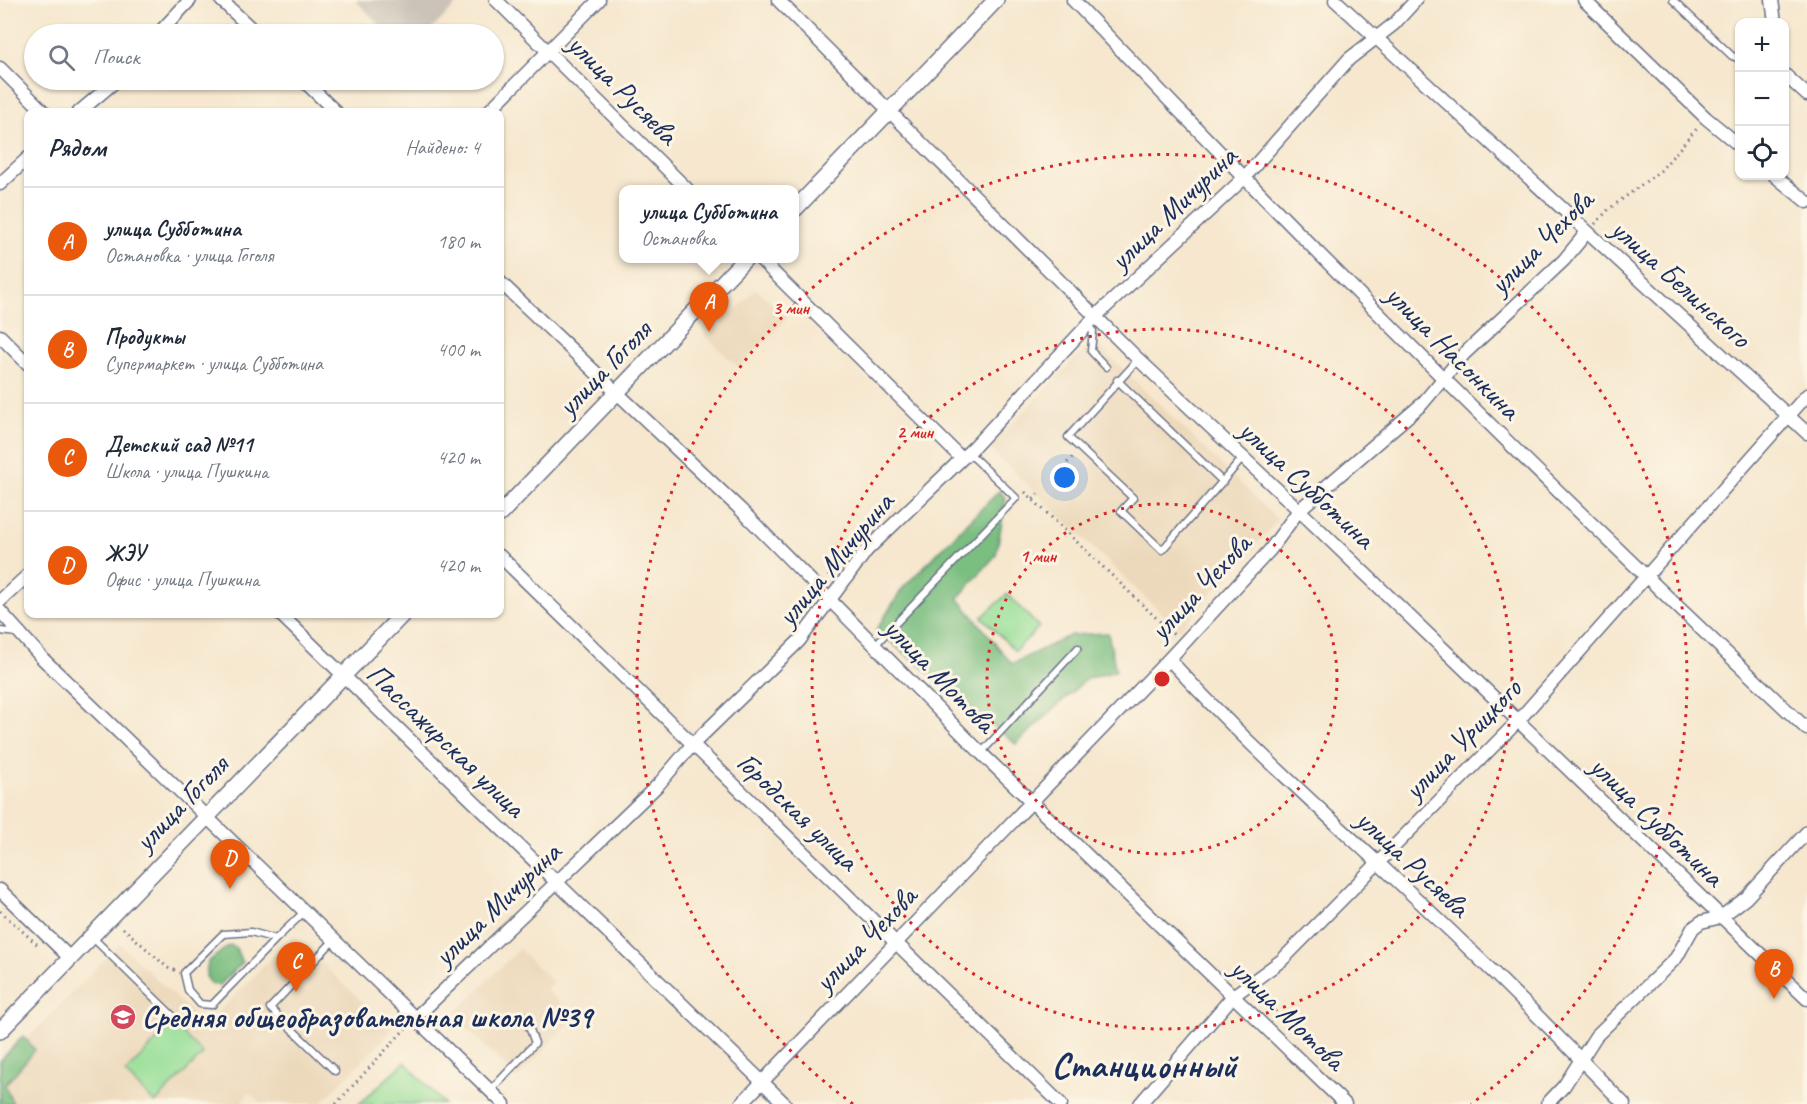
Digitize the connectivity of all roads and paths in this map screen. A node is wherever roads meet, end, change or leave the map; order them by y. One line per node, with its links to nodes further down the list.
1 (190, 0): 14 (street)
2 (221, 0): 15 (street)
3 (496, 0): 17 (street, улица Русяева)
4 (598, 0): 17 (street)
5 (778, 0): 28 (street, улица Субботина)
6 (996, 0): 28 (street)
7 (1073, 0): 32 (street, улица Насонкина)
8 (1335, 0): 16 (street, улица Белинского)
9 (1416, 0): 16 (street, улица Мичурина)
10 (1584, 0): 29 (street)
11 (1673, 0): 18 (lane)
12 (1772, 0): 13 (street)
13 (1774, 18)
14 (167, 24)
15 (246, 24)
16 (1376, 38): 32 (street, улица Мичурина); 38 (street, улица Белинского)
17 (549, 53): 27 (street); 35 (street, улица Русяева)
18 (1735, 57)
19 (0, 68): 24 (street)
20 (1789, 77): 21 (street)
21 (1804, 89)
22 (105, 90): 25 (street)
23 (313, 90): 26 (street)
24 (40, 108)
25 (84, 108)
26 (332, 108)
27 (492, 108)
28 (889, 111): 37 (street); 42 (street, улица Субботина)
29 (1706, 118): 30 (street); 38 (path, улица Чехова)
30 (1735, 142)
31 (24, 162): 34 (street)
32 (1243, 179): 42 (street, улица Мичурина); 48 (street, улица Насонкина)
33 (1780, 180): 36 (street)
34 (0, 184)
35 (684, 185)
36 (1807, 202)
37 (799, 205)
38 (1587, 232): 48 (street, улица Чехова); 52 (street, улица Белинского)
39 (741, 263): 50 (street, улица Гоголя)
40 (764, 263): 55 (street)
41 (504, 286): 50 (street, улица Мотова)
42 (1096, 316): 43 (street, улица Мичурина); 45 (street, улица Субботина)
43 (1087, 326): 47 (lane); 55 (street, улица Мичурина)
44 (0, 336): 46 (street)
45 (1138, 359): 49 (lane); 56 (street, улица Субботина)
46 (24, 360)
47 (1106, 367)
48 (1443, 379): 63 (street, улица Чехова); 65 (street, улица Насонкина)
49 (1118, 380): 54 (lane); 58 (lane)
50 (618, 393): 62 (street, улица Гоголя); 68 (street, улица Мотова)
51 (1807, 395): 52 (street, улица Урицкого)
52 (1790, 416): 53 (street, улица Белинского); 65 (street, улица Урицкого)
53 (1807, 433)
54 (1081, 449): 57 (path); 58 (lane)
55 (965, 455): 68 (street, улица Мичурина); 75 (lane)
56 (1243, 459): 58 (lane); 63 (street, улица Субботина)
57 (1064, 467)
58 (1223, 482)
59 (1024, 492): 61 (path)
60 (1040, 492): 61 (path)
61 (1033, 499): 74 (path)
62 (504, 510)
63 (1299, 510): 77 (street, улица Чехова); 79 (street, улица Субботина)
64 (504, 560): 81 (street, Городская улица)
65 (1645, 578): 79 (street, улица Урицкого); 80 (street, улица Насонкина)
66 (24, 579): 67 (street)
67 (0, 601)
68 (829, 602): 75 (street, улица Мотова); 81 (street, улица Мичурина)
69 (0, 611): 73 (street)
70 (284, 618): 78 (street, Пассажирская улица)
71 (399, 618): 78 (street, улица Гоголя)
72 (0, 631): 73 (lane)
73 (22, 634): 84 (street)
74 (1177, 638)
75 (876, 644): 82 (street, улица Мотова)
76 (1078, 648): 82 (lane)
77 (1169, 659): 83 (street, улица Чехова); 86 (street, улица Русяева)
78 (342, 676): 84 (street, улица Гоголя); 87 (street, Пассажирская улица)
79 (1516, 722): 86 (street, улица Урицкого); 90 (street, улица Субботина)
80 (1807, 729)
81 (693, 744): 87 (street, улица Мичурина); 95 (street, Городская улица)
82 (981, 753): 83 (street, улица Мотова)
83 (1034, 802): 95 (street, улица Чехова); 98 (street, улица Мотова)
84 (205, 817): 89 (street); 92 (street, улица Гоголя)
85 (1807, 832): 90 (street)
86 (1377, 862): 98 (street, улица Урицкого); 104 (street, улица Русяева)
87 (557, 881): 101 (street, улица Мичурина); 106 (street, Пассажирская улица)
88 (0, 890): 96 (street)
89 (303, 912): 93 (lane); 94 (street)
90 (1721, 917): 99 (street, улица Субботина); 104 (street)
91 (123, 928): 97 (path)
92 (91, 936): 96 (street, улица Гоголя); 102 (lane)
93 (276, 939): 97 (lane); 97 (lane)
94 (333, 941): 101 (street); 105 (lane)
95 (897, 943): 106 (street, улица Чехова); 112 (street, Городская улица)
96 (70, 958): 103 (street, улица Гоголя)
97 (184, 973)
98 (1233, 996): 113 (street, улица Урицкого); 114 (street, улица Мотова)
99 (1807, 999)
100 (525, 1016): 107 (lane)
101 (414, 1019): 107 (street); 108 (path)
102 (178, 1021)
103 (0, 1031)
104 (1581, 1059): 115 (street); 116 (street, улица Русяева)
105 (335, 1071)
106 (762, 1082): 110 (street, улица Чехова); 111 (street, Пассажирская улица)
107 (490, 1091): 109 (street)
108 (336, 1104)
109 (504, 1104)
110 (741, 1104)
111 (785, 1104)
112 (1061, 1104)
113 (1140, 1104)
114 (1345, 1104)
115 (1547, 1104)
116 (1624, 1104)

